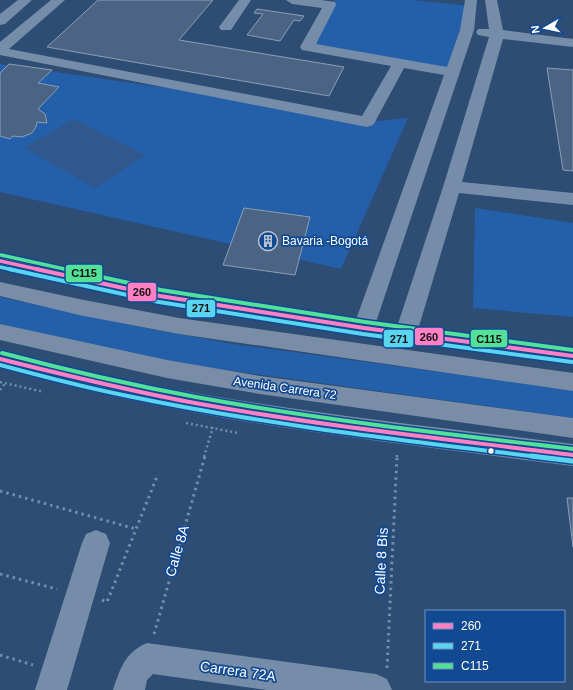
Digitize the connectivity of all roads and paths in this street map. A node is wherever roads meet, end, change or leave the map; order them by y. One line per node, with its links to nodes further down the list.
1 (26, 0): 7 (street)
2 (59, 0): 12 (street)
3 (245, 0): 8 (street)
4 (292, 0): 13 (street)
5 (471, 0): 9 (street)
6 (491, 0): 10 (street)
7 (0, 21)
8 (226, 27)
9 (467, 30): 10 (street); 14 (street)
10 (497, 34): 11 (street); 15 (street)
11 (573, 43)
12 (0, 50): 13 (street)
13 (398, 64): 14 (street)
14 (453, 72): 19 (street)
15 (452, 187): 16 (street); 21 (street)
16 (573, 199)
17 (0, 261): 19 (highway)
18 (0, 289): 24 (highway)
19 (364, 328): 21 (highway)
20 (0, 332): 26 (highway, Avenida Carrera 72)
21 (406, 333): 22 (highway)
22 (573, 356)
23 (0, 359): 25 (highway)
24 (573, 382)
25 (216, 408): 27 (highway); 33 (path, Calle 8A)
26 (573, 428)
27 (398, 433): 28 (highway); 35 (path, Calle 8 Bis)
28 (573, 455)
29 (0, 491): 30 (path)
30 (136, 529)
31 (96, 543): 34 (street)
32 (0, 655): 34 (path)
33 (147, 658): 35 (street, Carrera 72A); 36 (street)
34 (54, 681)
35 (381, 682)
36 (129, 690)

